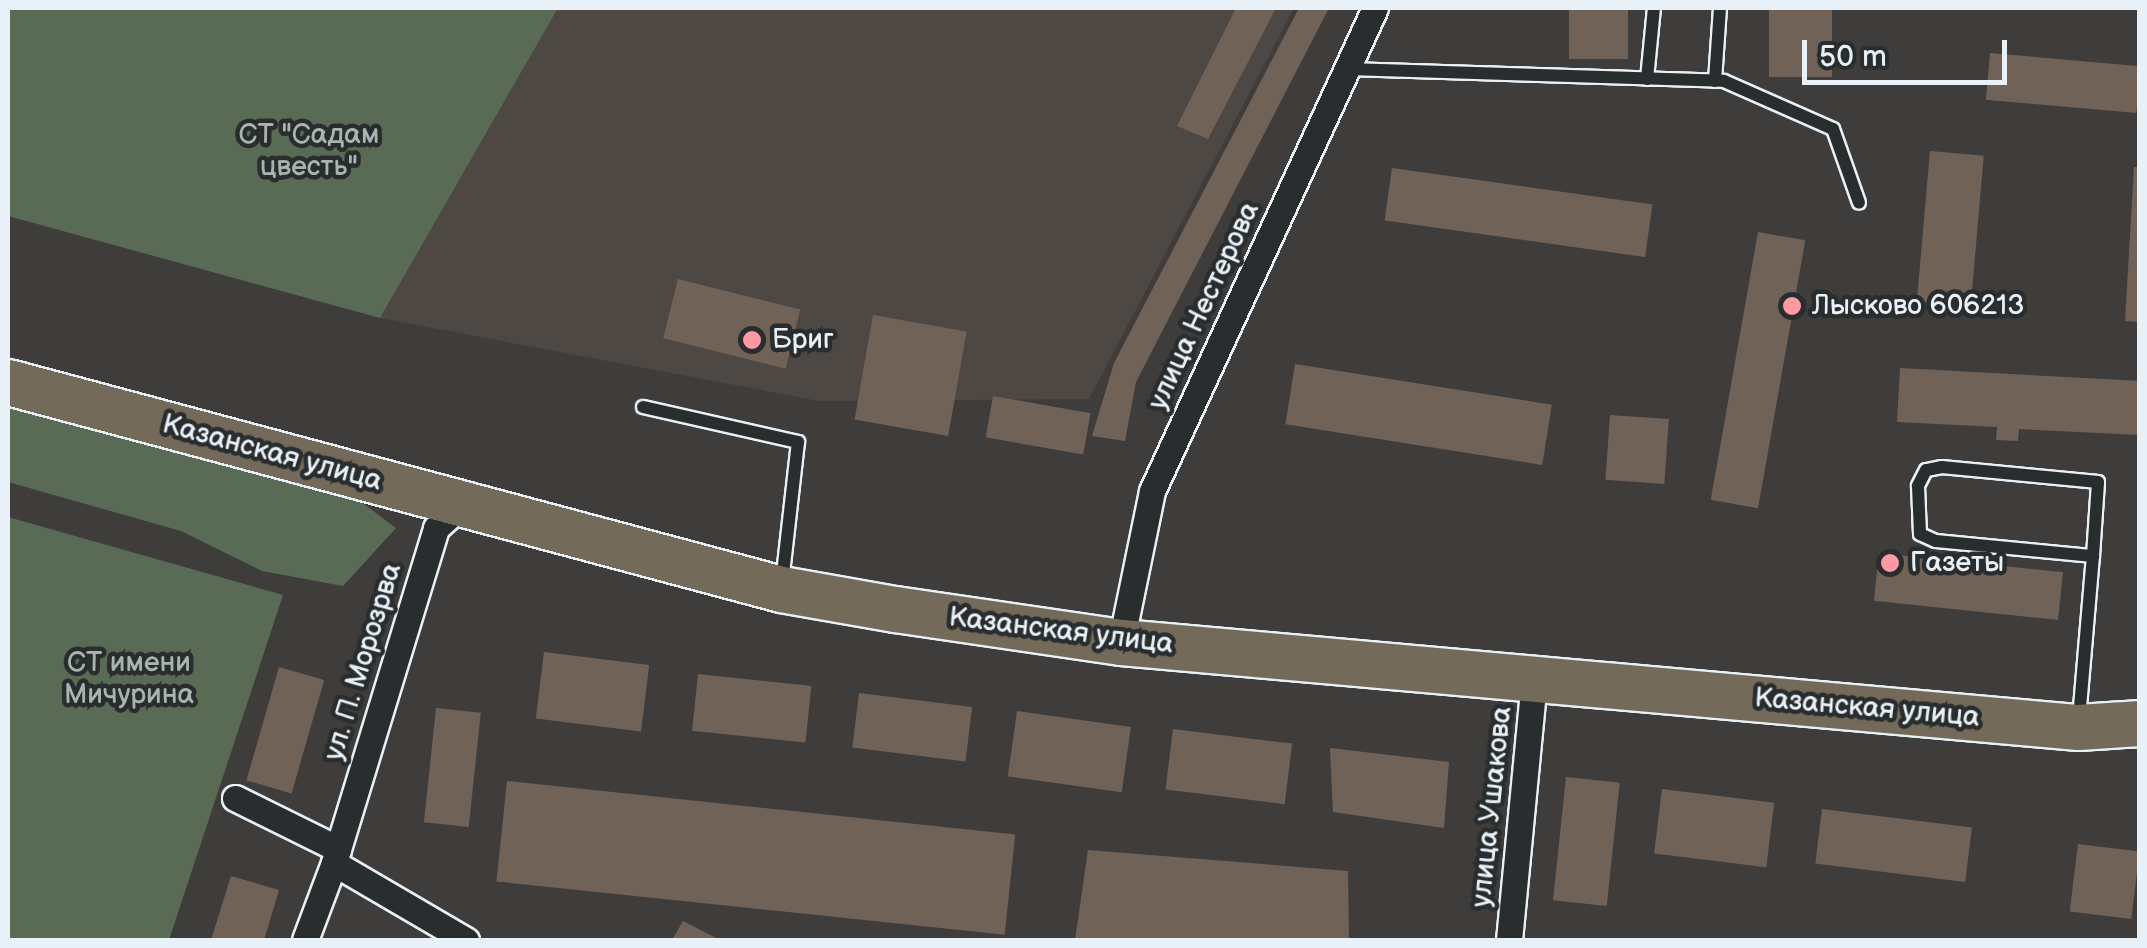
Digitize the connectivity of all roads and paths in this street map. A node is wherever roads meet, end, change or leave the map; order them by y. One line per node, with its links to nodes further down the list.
1 (1375, 8): 4 (street, улица Нестерова)
2 (1654, 8): 5 (lane)
3 (1720, 8): 6 (lane)
4 (1346, 69): 5 (lane); 13 (street, улица Нестерова)
5 (1647, 79): 6 (lane)
6 (1716, 81): 7 (lane)
7 (1860, 203)
8 (8, 382): 10 (highway, Казанская улица)
9 (643, 407): 12 (lane)
10 (462, 504): 12 (highway, Казанская улица); 18 (street, ул. П. Морозрва)
11 (2093, 556): 11 (lane); 16 (lane)
12 (781, 590): 13 (highway, Казанская улица)
13 (1121, 642): 14 (highway, Казанская улица)
14 (1534, 679): 16 (highway, Казанская улица); 21 (street, улица Ушакова)
15 (2140, 723): 16 (highway, Казанская улица)
16 (2078, 726)
17 (235, 798): 18 (street)
18 (336, 856): 19 (street, ул. П. Морозрва); 20 (street)
19 (305, 940)
20 (466, 940)
21 (1509, 940)

